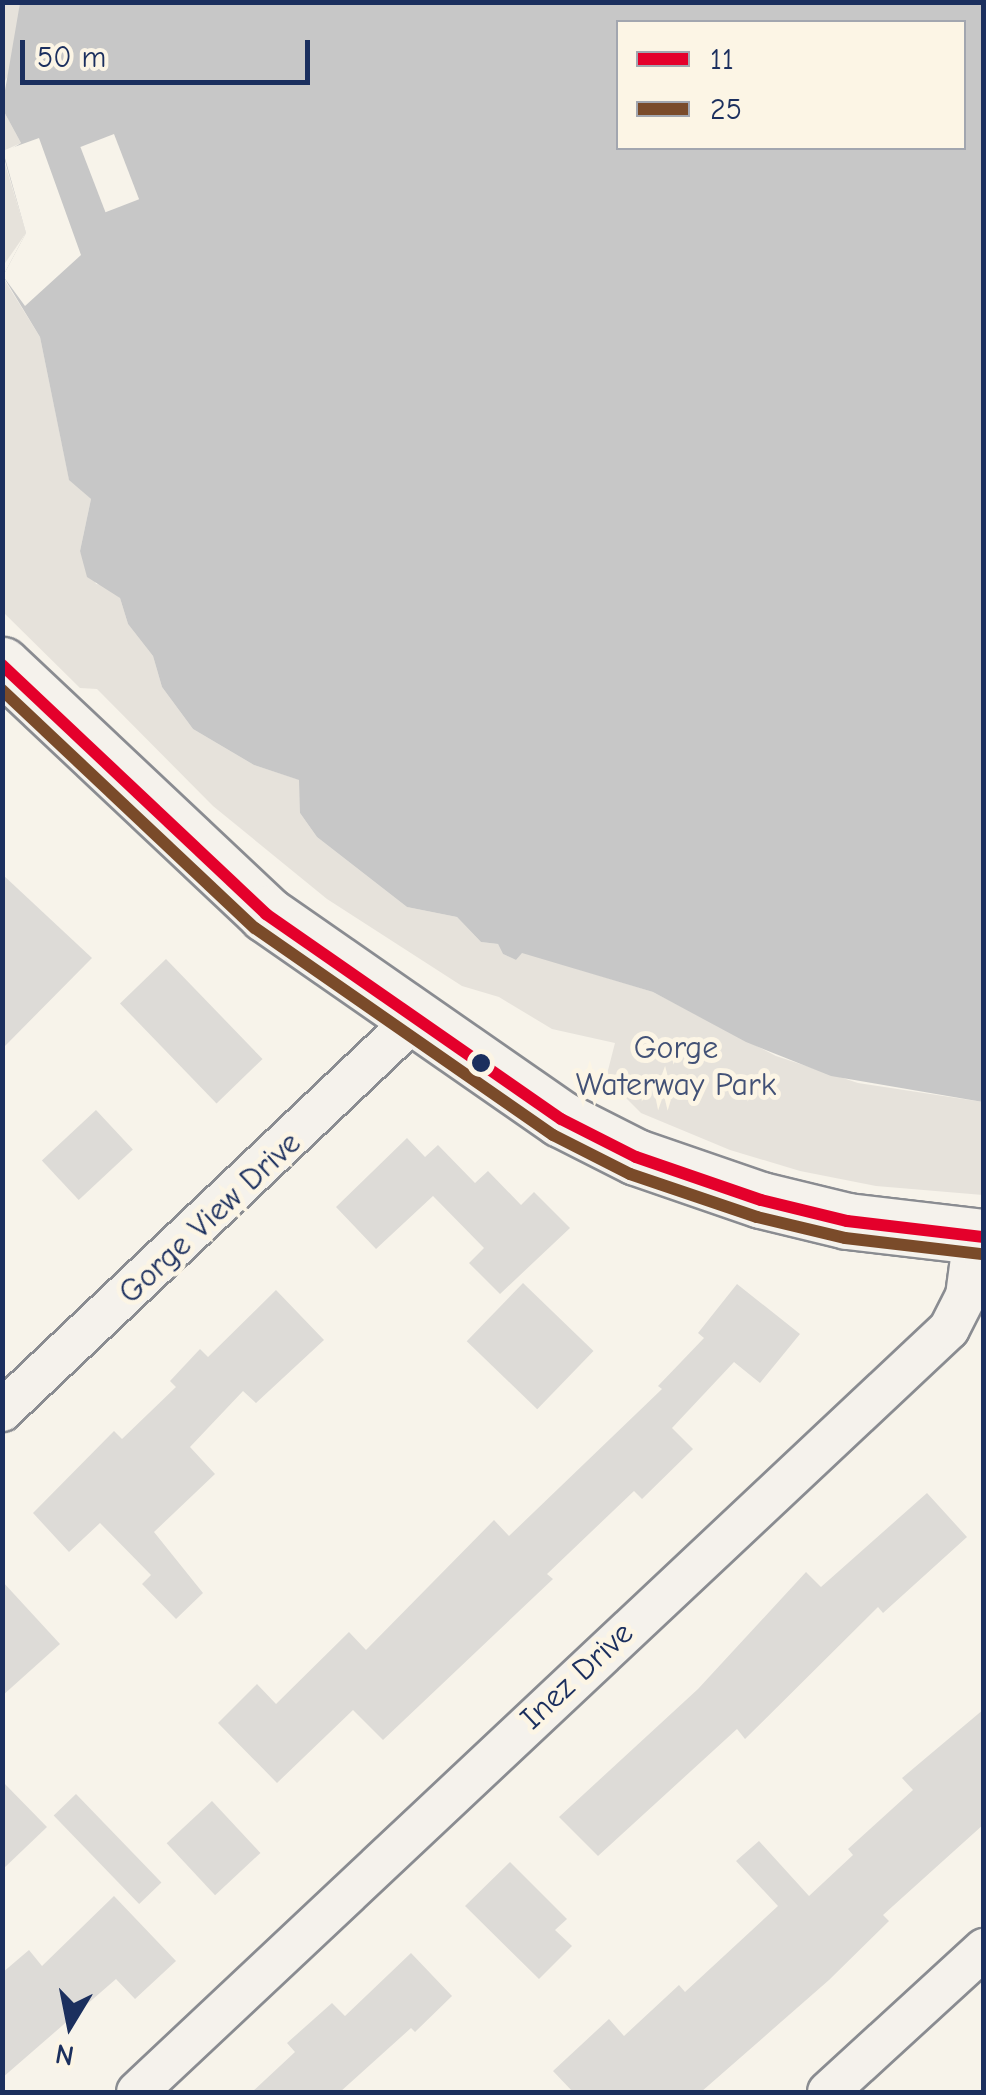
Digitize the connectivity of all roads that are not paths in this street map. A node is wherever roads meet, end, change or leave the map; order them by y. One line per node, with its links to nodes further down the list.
1 (2, 665): 2 (main road)
2 (413, 1021): 3 (main road); 4 (street, Gorge View Drive)
3 (979, 1237): 6 (street, Inez Drive)
4 (2, 1411)
5 (984, 1948): 7 (street)
6 (136, 2092)
7 (828, 2092)

